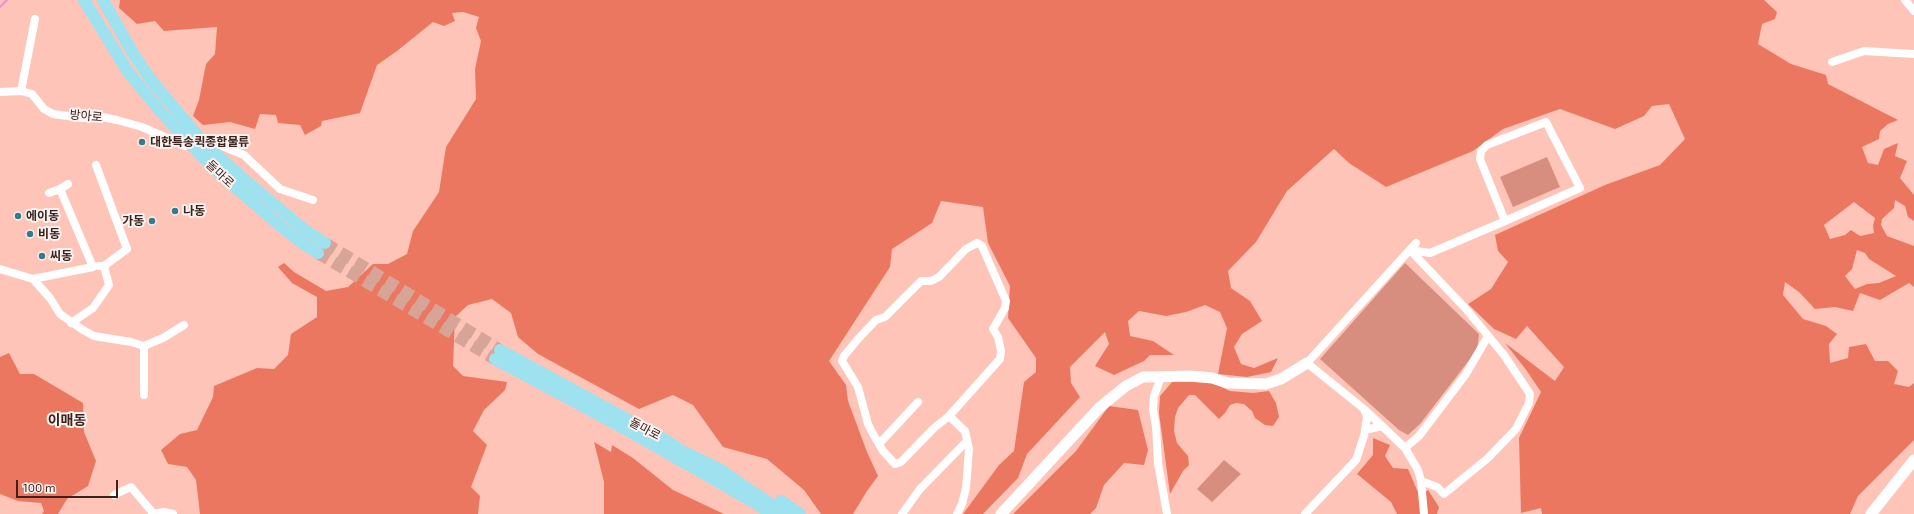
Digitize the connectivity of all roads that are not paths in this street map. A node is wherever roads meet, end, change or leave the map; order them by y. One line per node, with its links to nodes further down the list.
1 (84, 0): 2 (main road, 돌마로)
2 (103, 0)
3 (1905, 0): 4 (street)
4 (1914, 11)
5 (35, 19): 8 (street)
6 (1914, 54): 7 (street)
7 (1832, 62)
8 (21, 91): 9 (street); 10 (street, 방아로)
9 (0, 92)
10 (182, 144)
11 (224, 148): 16 (street)
12 (96, 166): 20 (street)
13 (68, 184): 14 (street)
14 (60, 189): 15 (street); 21 (street)
15 (49, 193)
16 (313, 200)
17 (1505, 221): 17 (street); 19 (street)
18 (1416, 243): 19 (street)
19 (1410, 250): 26 (street); 28 (street)
20 (104, 266): 21 (street); 24 (street)
21 (93, 267): 23 (street)
22 (0, 269): 23 (street)
23 (33, 279): 24 (street)
24 (71, 323): 27 (street)
25 (184, 325): 27 (street)
26 (1488, 336): 38 (street); 42 (street)
27 (144, 346): 30 (street)
28 (1307, 363): 29 (street); 32 (street)
29 (1161, 377): 52 (street); 53 (street)
30 (144, 395)
31 (918, 402): 37 (street)
32 (1364, 409): 34 (street); 35 (street)
33 (949, 416): 36 (street); 37 (street); 37 (street)
34 (1382, 426): 35 (street); 38 (street)
35 (1365, 430): 54 (street)
36 (967, 441): 50 (street); 51 (street)
37 (879, 444)
38 (1405, 448): 42 (street)
39 (1914, 460): 56 (street)
40 (721, 470): 41 (main road, 돌마로); 48 (main road, 돌마로); 49 (main road)
41 (704, 474): 46 (main road); 47 (main road, 돌마로)
42 (1421, 480): 55 (street)
43 (114, 495): 44 (street)
44 (152, 514): 45 (street)
45 (173, 514)
46 (756, 514)
47 (770, 514)
48 (786, 514)
49 (800, 514)
50 (902, 514)
51 (957, 514)
52 (1001, 514)
53 (1167, 514)
54 (1305, 514)
55 (1424, 514)
56 (1871, 514)

